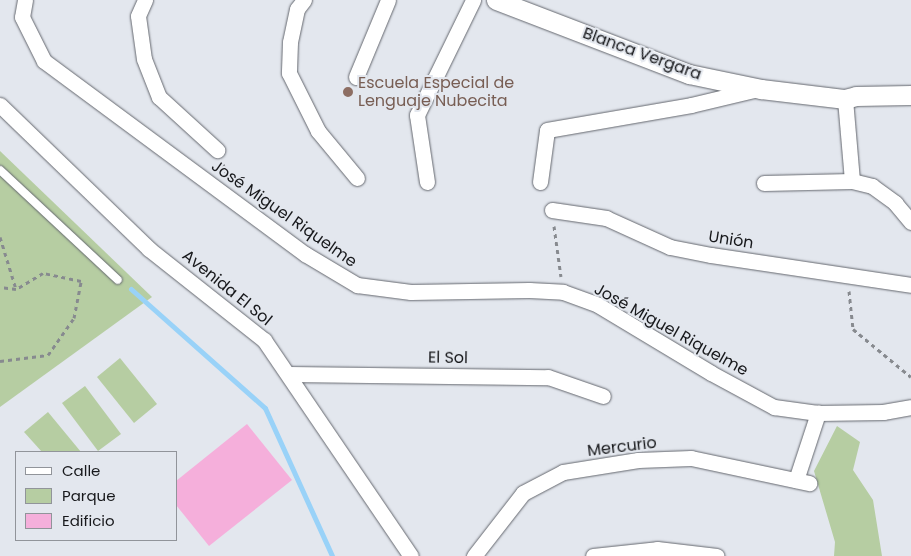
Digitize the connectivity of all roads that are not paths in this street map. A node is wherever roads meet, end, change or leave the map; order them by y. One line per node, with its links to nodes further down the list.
1 (25, 0): 26 (street, José Miguel Riquelme)
2 (145, 0): 12 (street)
3 (304, 0): 14 (street)
4 (388, 0): 7 (street)
5 (473, 0): 16 (street)
6 (496, 0): 8 (street, Blanca Vergara)
7 (356, 77)
8 (761, 89): 10 (street, Blanca Vergara); 17 (street)
9 (911, 95): 10 (street, Blanca Vergara)
10 (845, 99): 15 (street)
11 (0, 105): 23 (street, Avenida El Sol)
12 (217, 150)
13 (0, 170): 21 (lane)
14 (357, 178)
15 (852, 181): 18 (street); 20 (street)
16 (427, 182)
17 (540, 182)
18 (764, 183)
19 (552, 210): 22 (street, Unión)
20 (911, 222)
21 (118, 280)
22 (911, 284)
23 (289, 374): 24 (street, El Sol); 27 (street, Avenida El Sol)
24 (603, 396)
25 (911, 407): 26 (street, José Miguel Riquelme)
26 (818, 413): 28 (street, Mercurio)
27 (411, 556)
28 (474, 556)
29 (593, 556): 30 (street)
30 (717, 556)

